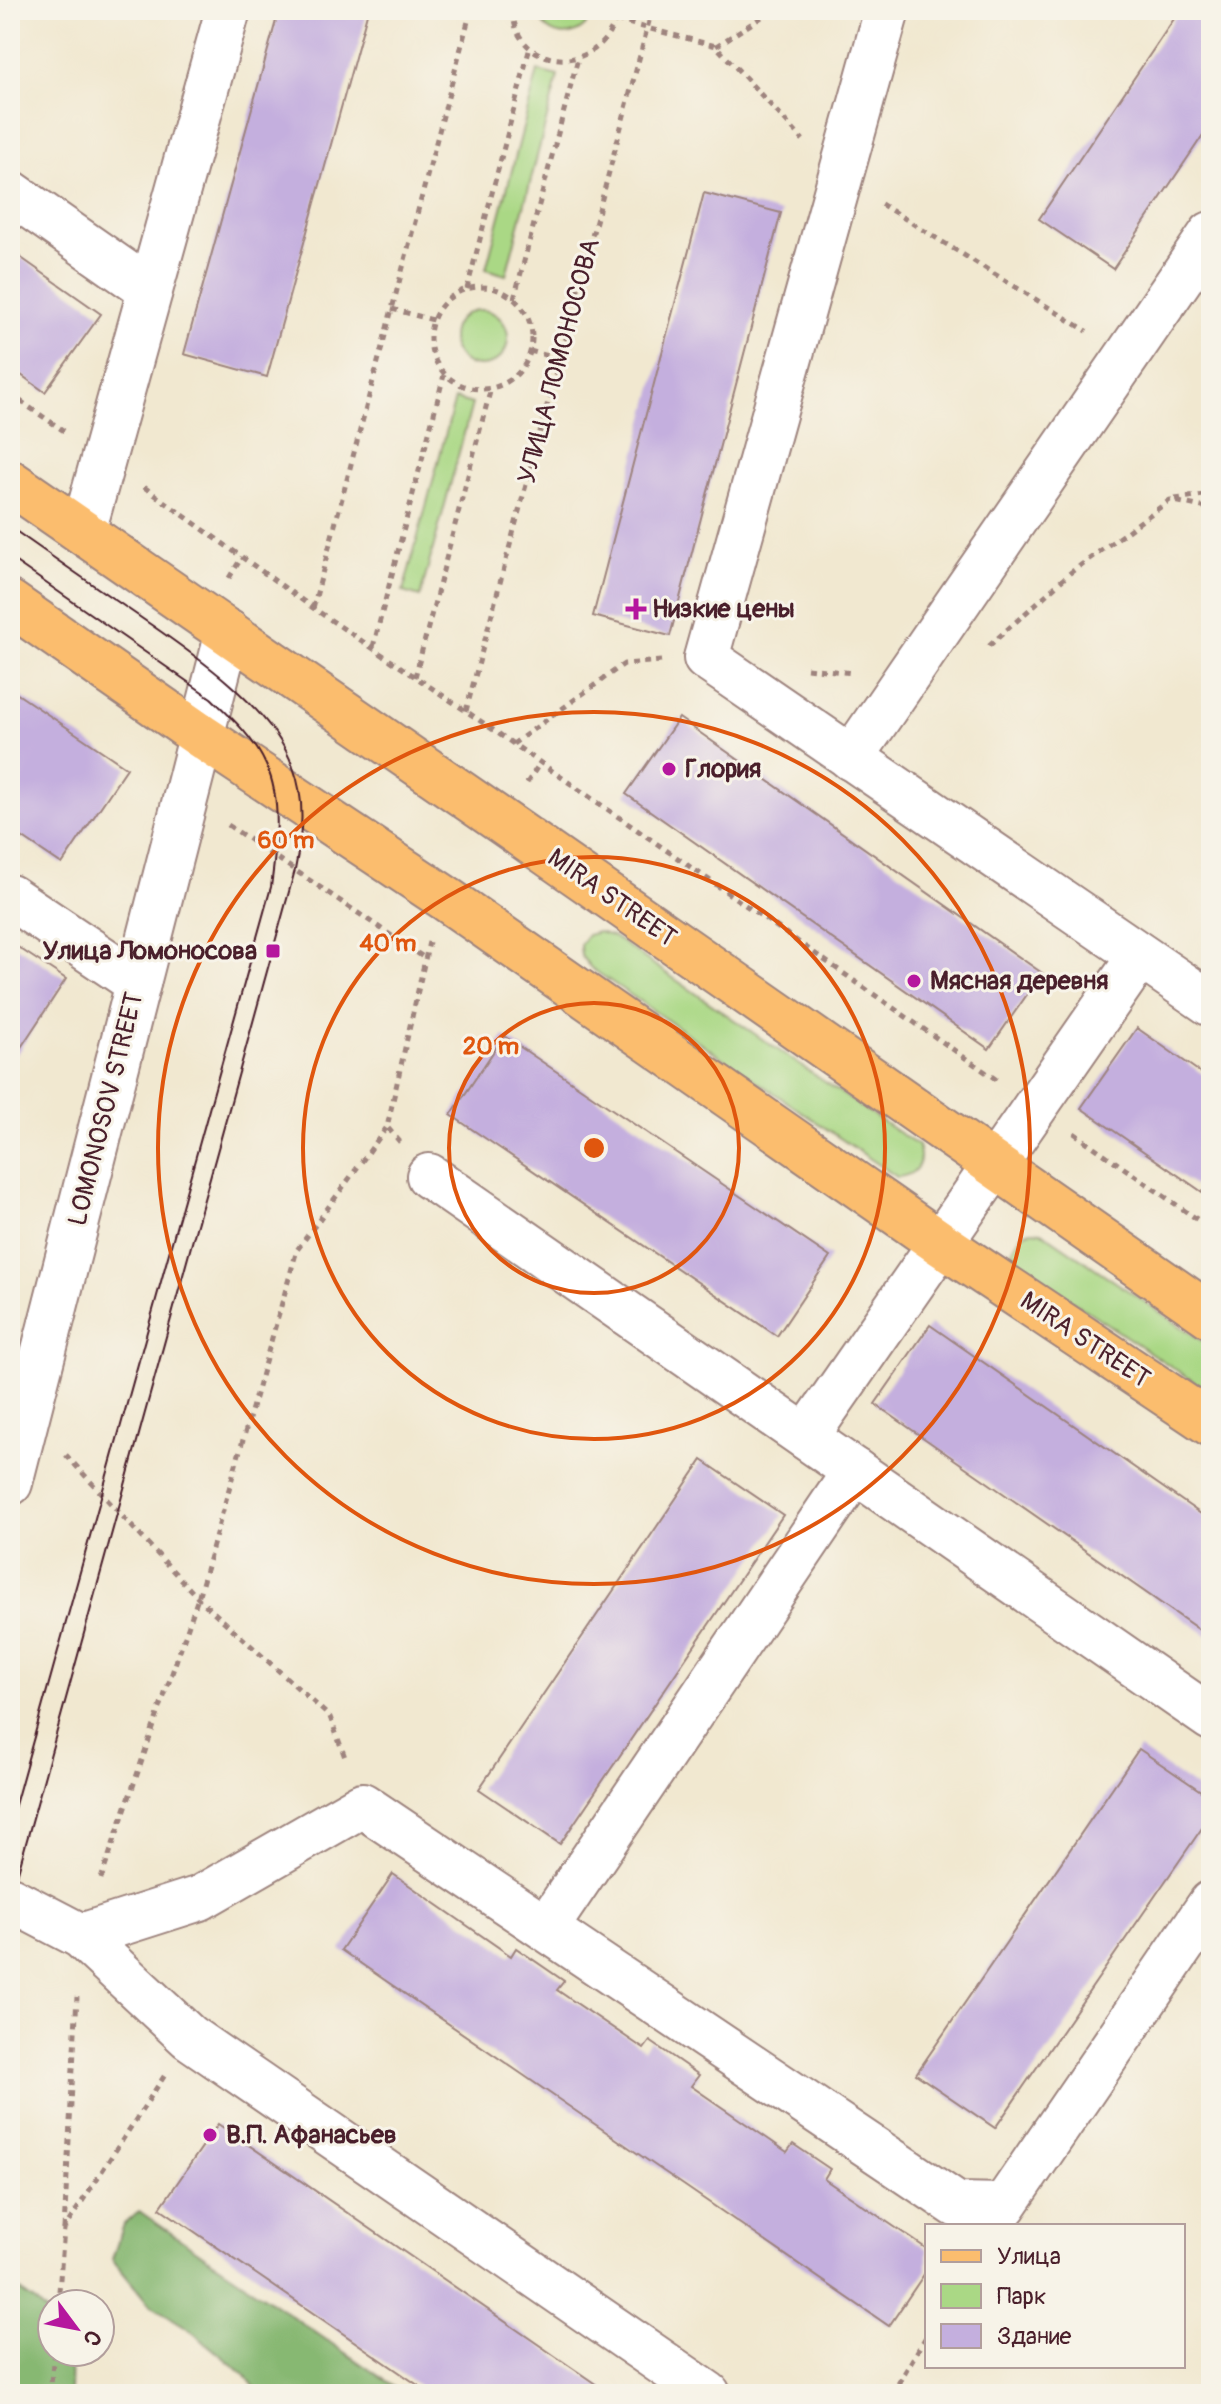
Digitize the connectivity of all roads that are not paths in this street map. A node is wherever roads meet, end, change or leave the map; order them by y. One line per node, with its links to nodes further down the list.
1 (228, 10): 5 (street)
2 (887, 10): 11 (street)
3 (10, 192): 5 (street)
4 (1211, 234): 11 (street)
5 (150, 290): 7 (street)
6 (10, 482): 7 (main road, MIRA STREET)
7 (83, 532): 9 (main road, MIRA STREET)
8 (10, 603): 10 (main road, MIRA STREET)
9 (228, 632): 10 (street); 16 (main road, MIRA STREET)
10 (201, 736): 14 (street, LOMONOSOV STREET); 18 (main road, MIRA STREET)
11 (851, 758): 13 (street)
12 (10, 897): 14 (street)
13 (1140, 956): 15 (street); 16 (street)
14 (138, 983): 20 (street, LOMONOSOV STREET)
15 (1211, 1004)
16 (994, 1166): 18 (street); 19 (main road, MIRA STREET)
17 (429, 1176): 22 (street)
18 (940, 1243): 21 (main road, MIRA STREET); 22 (street)
19 (1211, 1316)
20 (19, 1408): 24 (street, LOMONOSOV STREET)
21 (1211, 1424)
22 (806, 1437): 23 (street)
23 (855, 1471): 25 (street); 28 (street)
24 (10, 1483)
25 (1211, 1718)
26 (10, 1899): 29 (street)
27 (1211, 1903): 28 (street)
28 (546, 1928): 29 (street)
29 (81, 1936): 30 (street)
30 (708, 2394)

